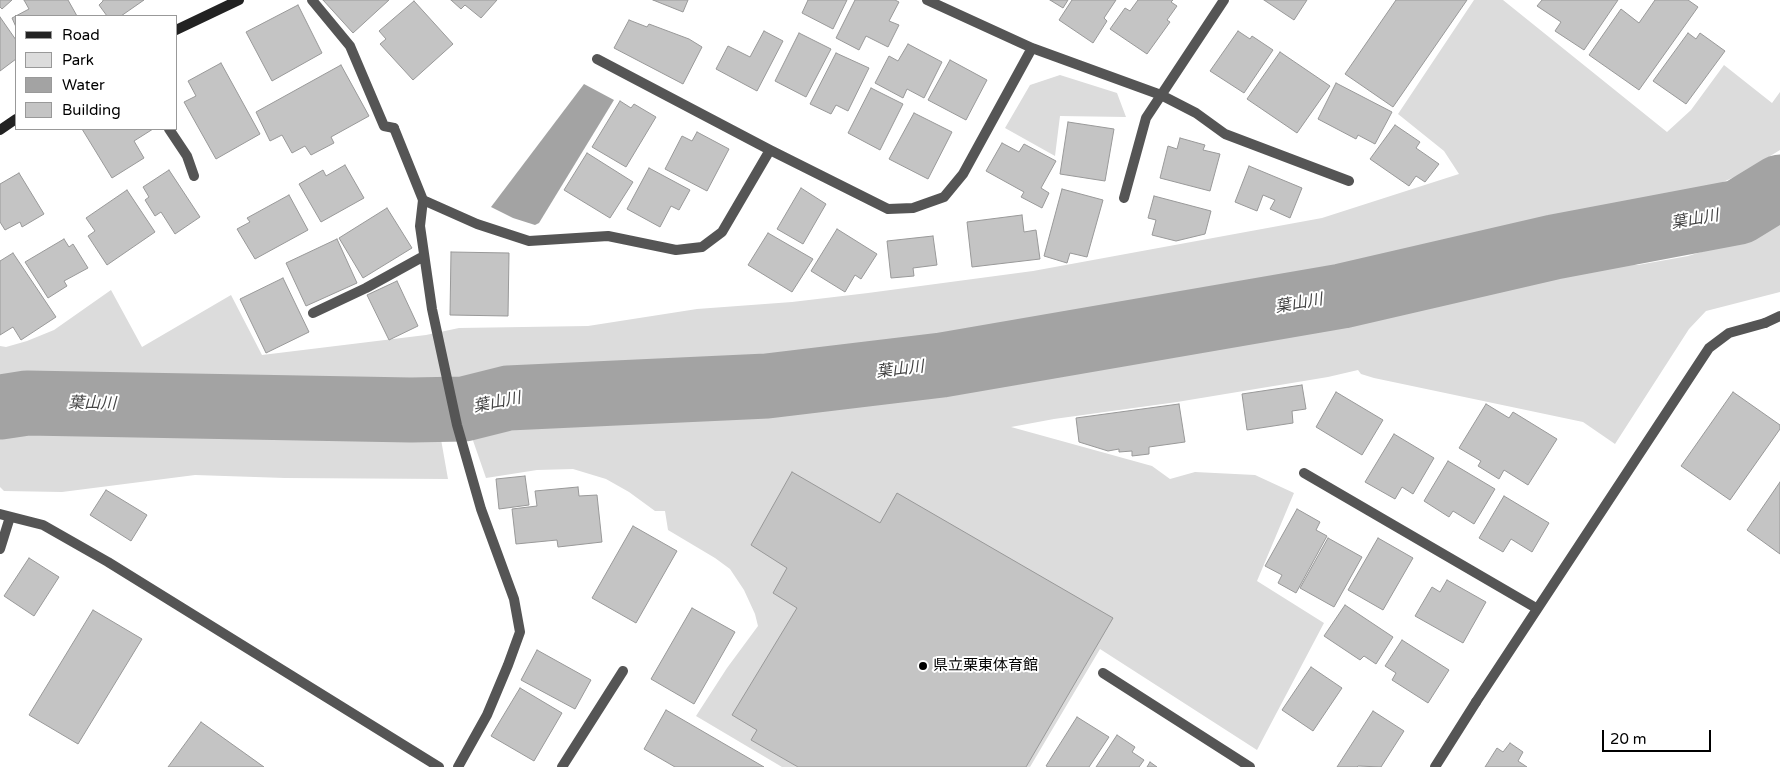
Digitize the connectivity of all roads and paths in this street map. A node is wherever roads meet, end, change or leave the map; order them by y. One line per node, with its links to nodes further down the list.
1 (239, 0): 5 (main road)
2 (312, 0): 16 (street)
3 (927, 0): 6 (street)
4 (1224, 0): 8 (street)
5 (178, 29)
6 (1032, 48): 8 (street); 12 (street)
7 (597, 59): 12 (street)
8 (1161, 95): 14 (street); 15 (street)
9 (15, 120): 10 (main road)
10 (0, 130)
11 (170, 130): 13 (street)
12 (770, 150): 16 (street)
13 (194, 176)
14 (1349, 181)
15 (1124, 198)
16 (423, 200): 17 (street)
17 (424, 256): 18 (street); 27 (street)
18 (313, 313)
19 (1780, 316): 23 (street)
20 (1304, 473): 23 (street)
21 (5, 516): 22 (street); 26 (street)
22 (0, 548)
23 (1536, 608): 30 (street)
24 (623, 672): 28 (street)
25 (1103, 673): 29 (street)
26 (439, 767)
27 (458, 767)
28 (562, 767)
29 (1250, 767)
30 (1435, 767)

